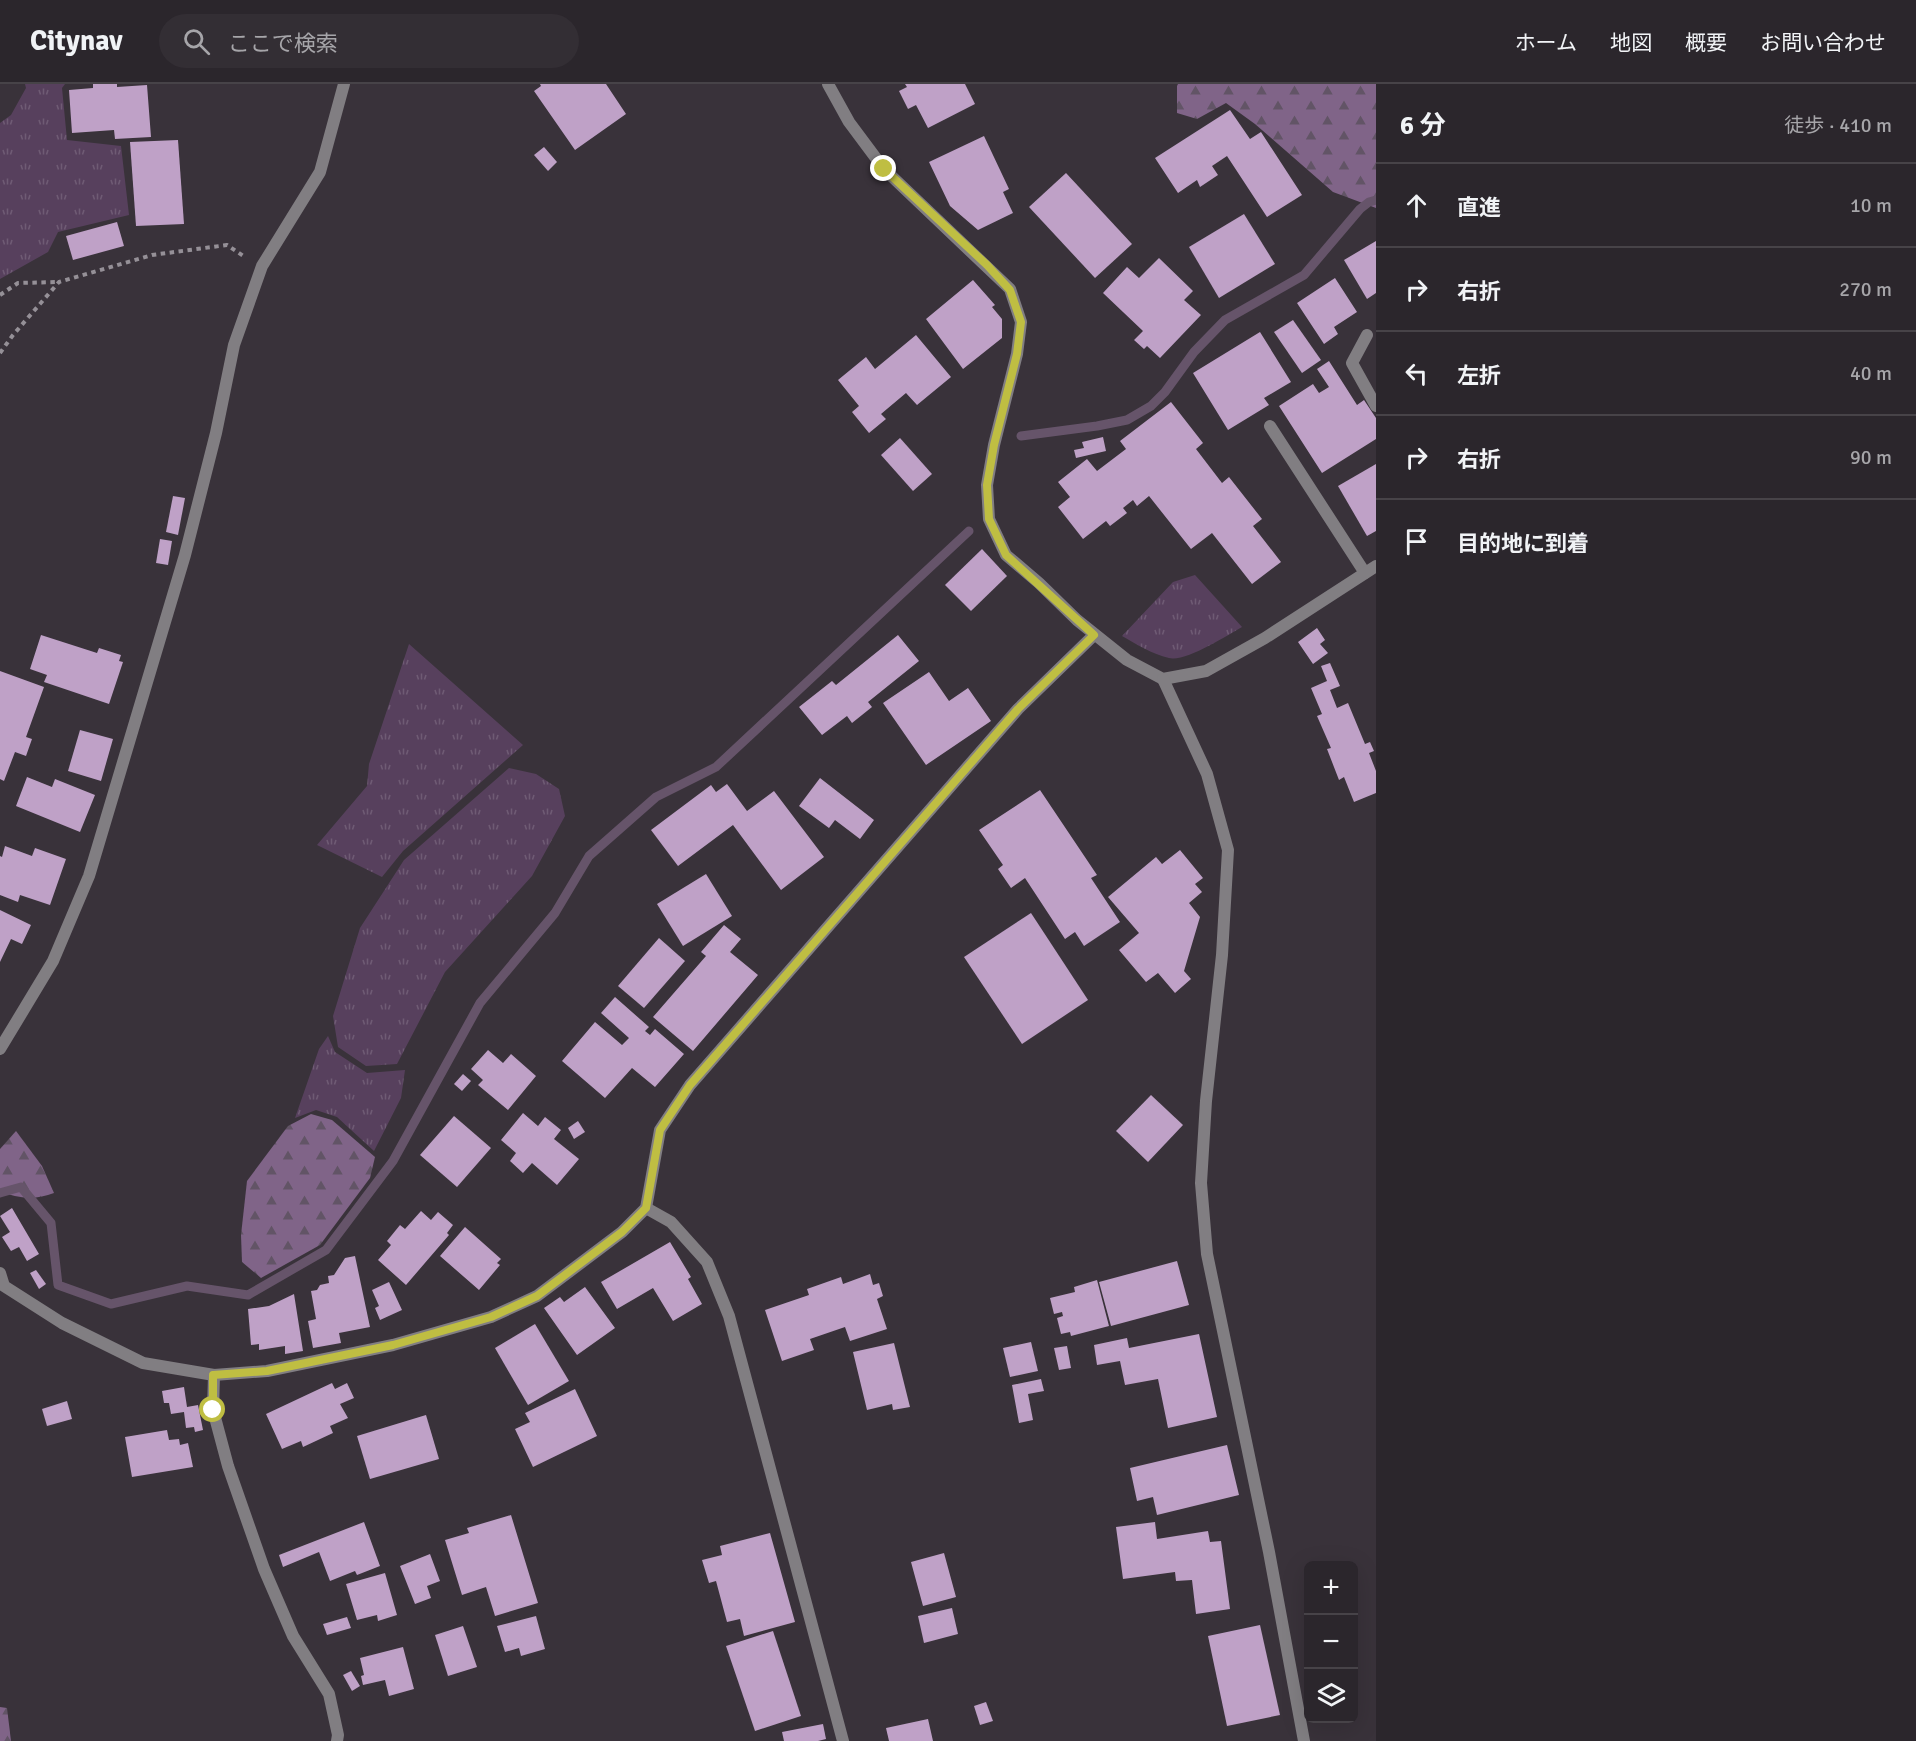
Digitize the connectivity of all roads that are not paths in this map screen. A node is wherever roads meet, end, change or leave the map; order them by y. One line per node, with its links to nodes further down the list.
1 (344, 84): 9 (street)
2 (828, 84): 7 (street)
3 (1367, 335): 4 (street)
4 (1376, 406)
5 (1270, 426): 6 (street)
6 (1370, 569): 8 (street)
7 (1094, 635): 8 (street); 10 (street)
8 (1163, 679): 15 (street)
9 (0, 1049)
10 (646, 1208): 12 (street); 14 (street)
11 (0, 1273): 12 (street)
12 (213, 1375): 13 (street)
13 (337, 1741)
14 (843, 1741)
15 (1304, 1741)

